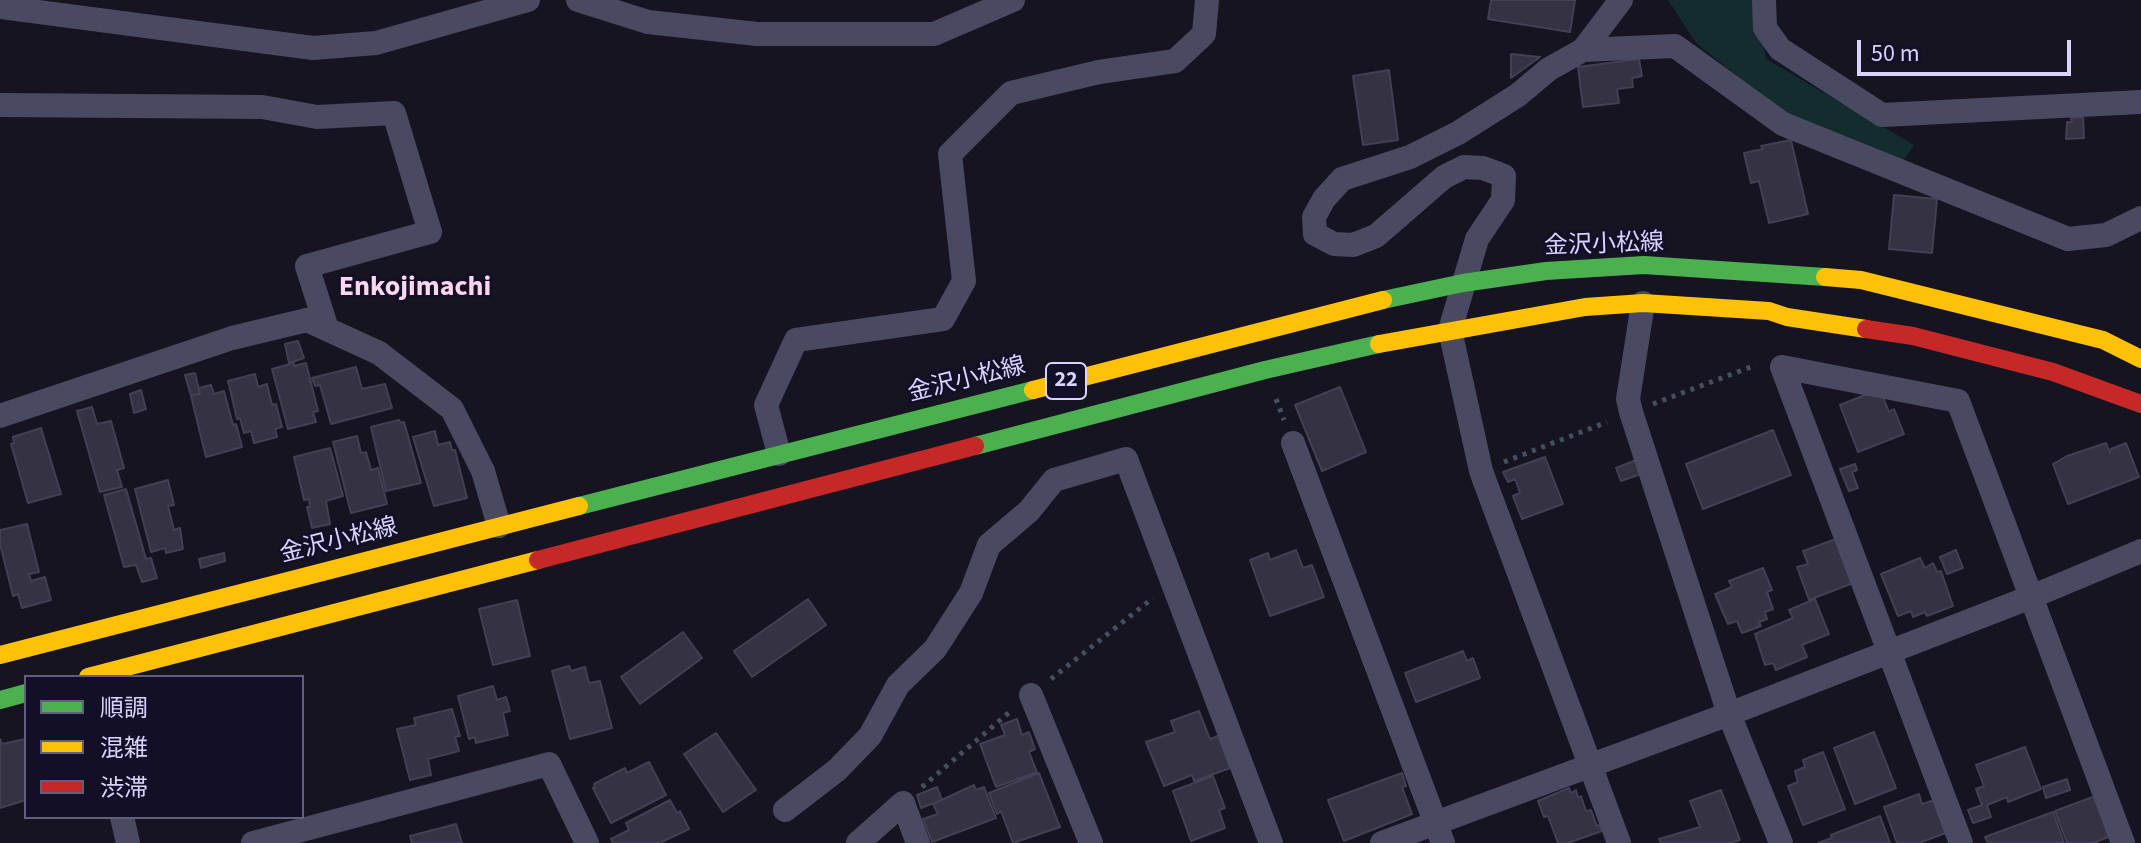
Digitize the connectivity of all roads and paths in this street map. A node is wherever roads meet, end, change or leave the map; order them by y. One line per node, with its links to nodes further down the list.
1 (528, 0): 7 (street)
2 (578, 0): 3 (street)
3 (1013, 0)
4 (1207, 0): 21 (street)
5 (1621, 0): 8 (street)
6 (1764, 0): 9 (street)
7 (0, 7)
8 (1583, 50): 11 (street); 12 (street)
9 (2141, 102)
10 (0, 105): 14 (street)
11 (2141, 218)
12 (1463, 283): 15 (street); 16 (main road, 金沢小松線 / 22); 21 (main road, 金沢小松線 / 22)
13 (1643, 303): 15 (main road, 22); 18 (main road, 22); 31 (street)
14 (327, 329): 19 (street); 22 (street)
15 (1450, 330): 17 (main road, 22); 32 (street)
16 (2141, 359)
17 (1265, 370): 20 (path); 27 (main road, 22)
18 (2141, 404)
19 (0, 416)
20 (1293, 443): 35 (street)
21 (779, 454): 22 (main road, 金沢小松線 / 22)
22 (499, 526): 26 (main road, 金沢小松線 / 22)
23 (2141, 551): 24 (street)
24 (2031, 597): 25 (street); 25 (street); 47 (street)
25 (1889, 651): 31 (street); 46 (street)
26 (0, 655)
27 (96, 675)
28 (24, 694): 30 (main road)
29 (1031, 695): 41 (street)
30 (0, 700)
31 (1729, 714): 32 (street); 45 (street)
32 (1591, 766): 35 (street); 44 (street)
33 (785, 810): 42 (street)
34 (122, 819): 36 (street)
35 (1440, 833): 43 (street)
36 (128, 843)
37 (253, 843): 38 (street)
38 (587, 843)
39 (858, 843): 40 (street)
40 (918, 843)
41 (1091, 843)
42 (1271, 843)
43 (1382, 843)
44 (1619, 843)
45 (1781, 843)
46 (1961, 843)
47 (2123, 843)

